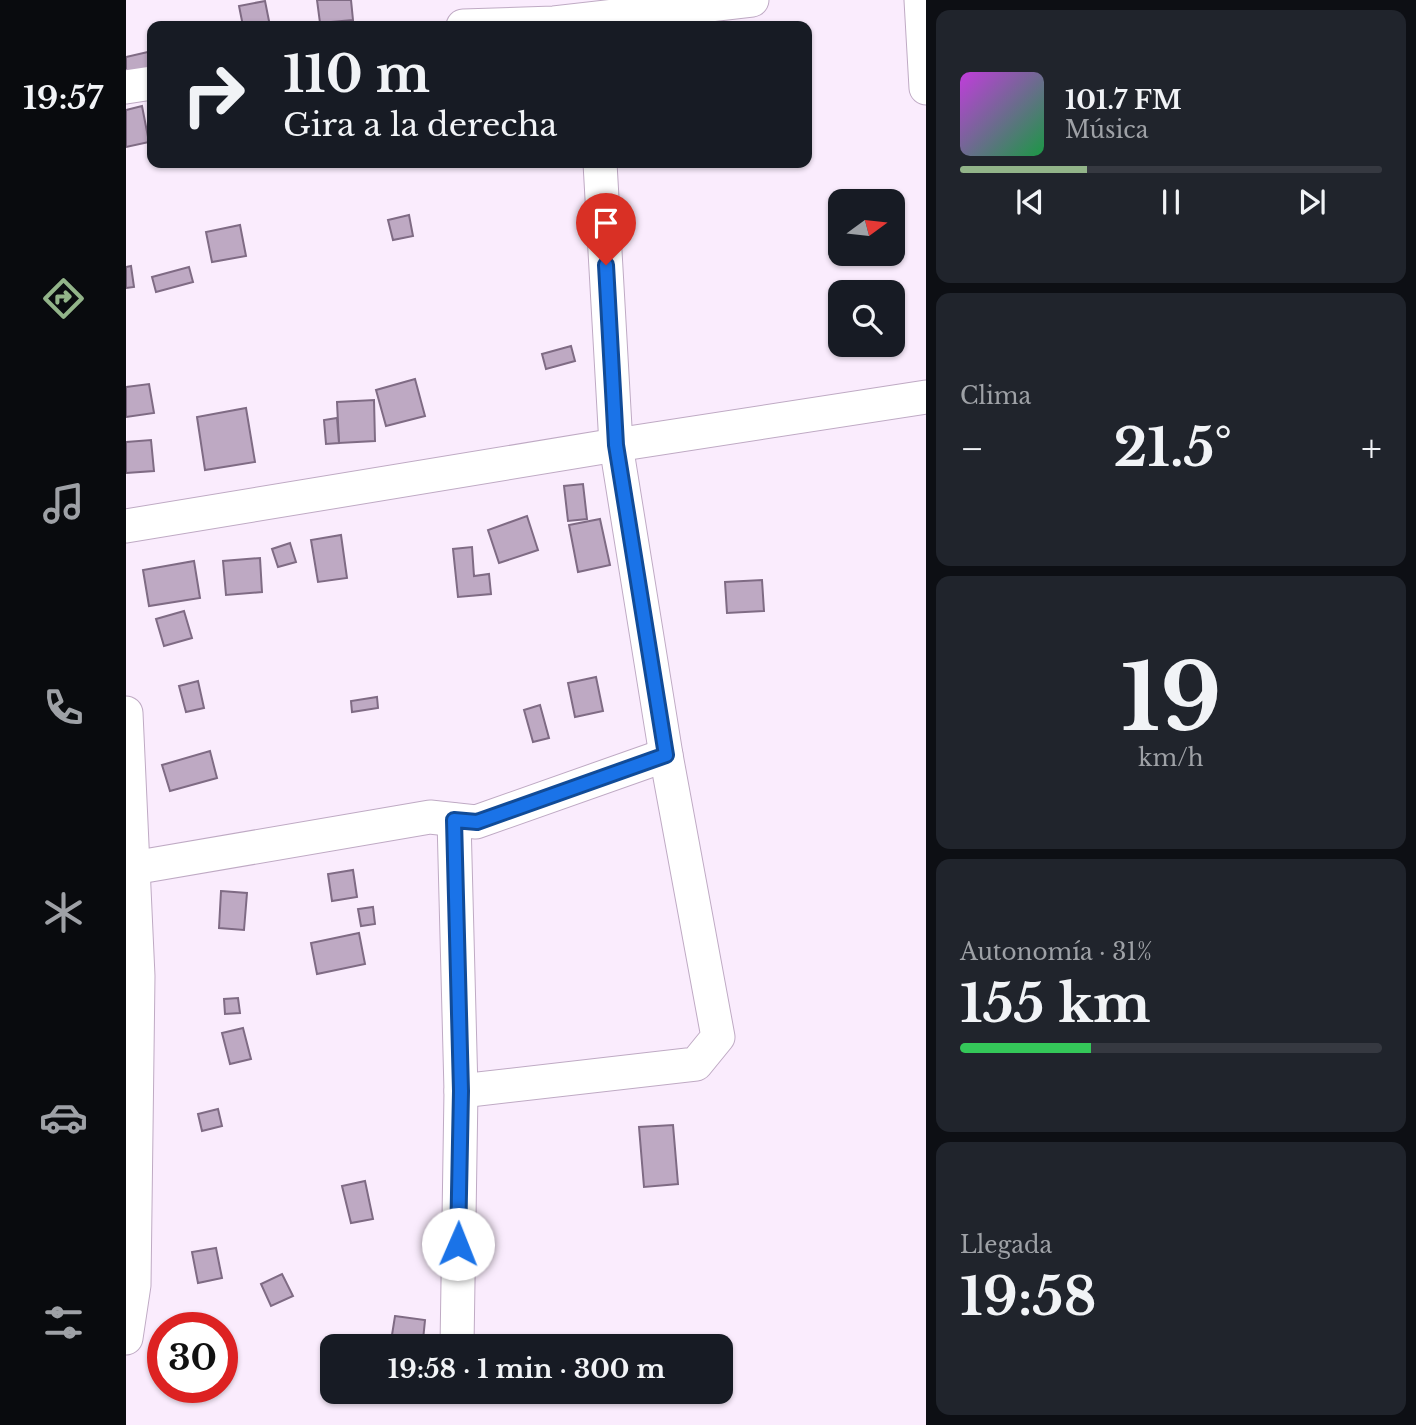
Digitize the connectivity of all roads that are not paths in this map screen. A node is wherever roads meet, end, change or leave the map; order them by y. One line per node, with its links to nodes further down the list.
1 (752, 0): 3 (street)
2 (921, 0): 7 (street)
3 (592, 14): 4 (street)
4 (562, 21)
5 (147, 84): 6 (street)
6 (126, 87)
7 (926, 88)
8 (600, 168): 10 (street)
9 (926, 397): 10 (street)
10 (616, 445): 11 (street); 13 (street)
11 (126, 526)
12 (126, 713): 15 (street)
13 (666, 755): 14 (street); 16 (street)
14 (454, 820): 15 (street); 16 (street)
15 (133, 868): 17 (street)
16 (461, 1091): 18 (street)
17 (130, 1215): 19 (street)
18 (457, 1334)
19 (126, 1338)

